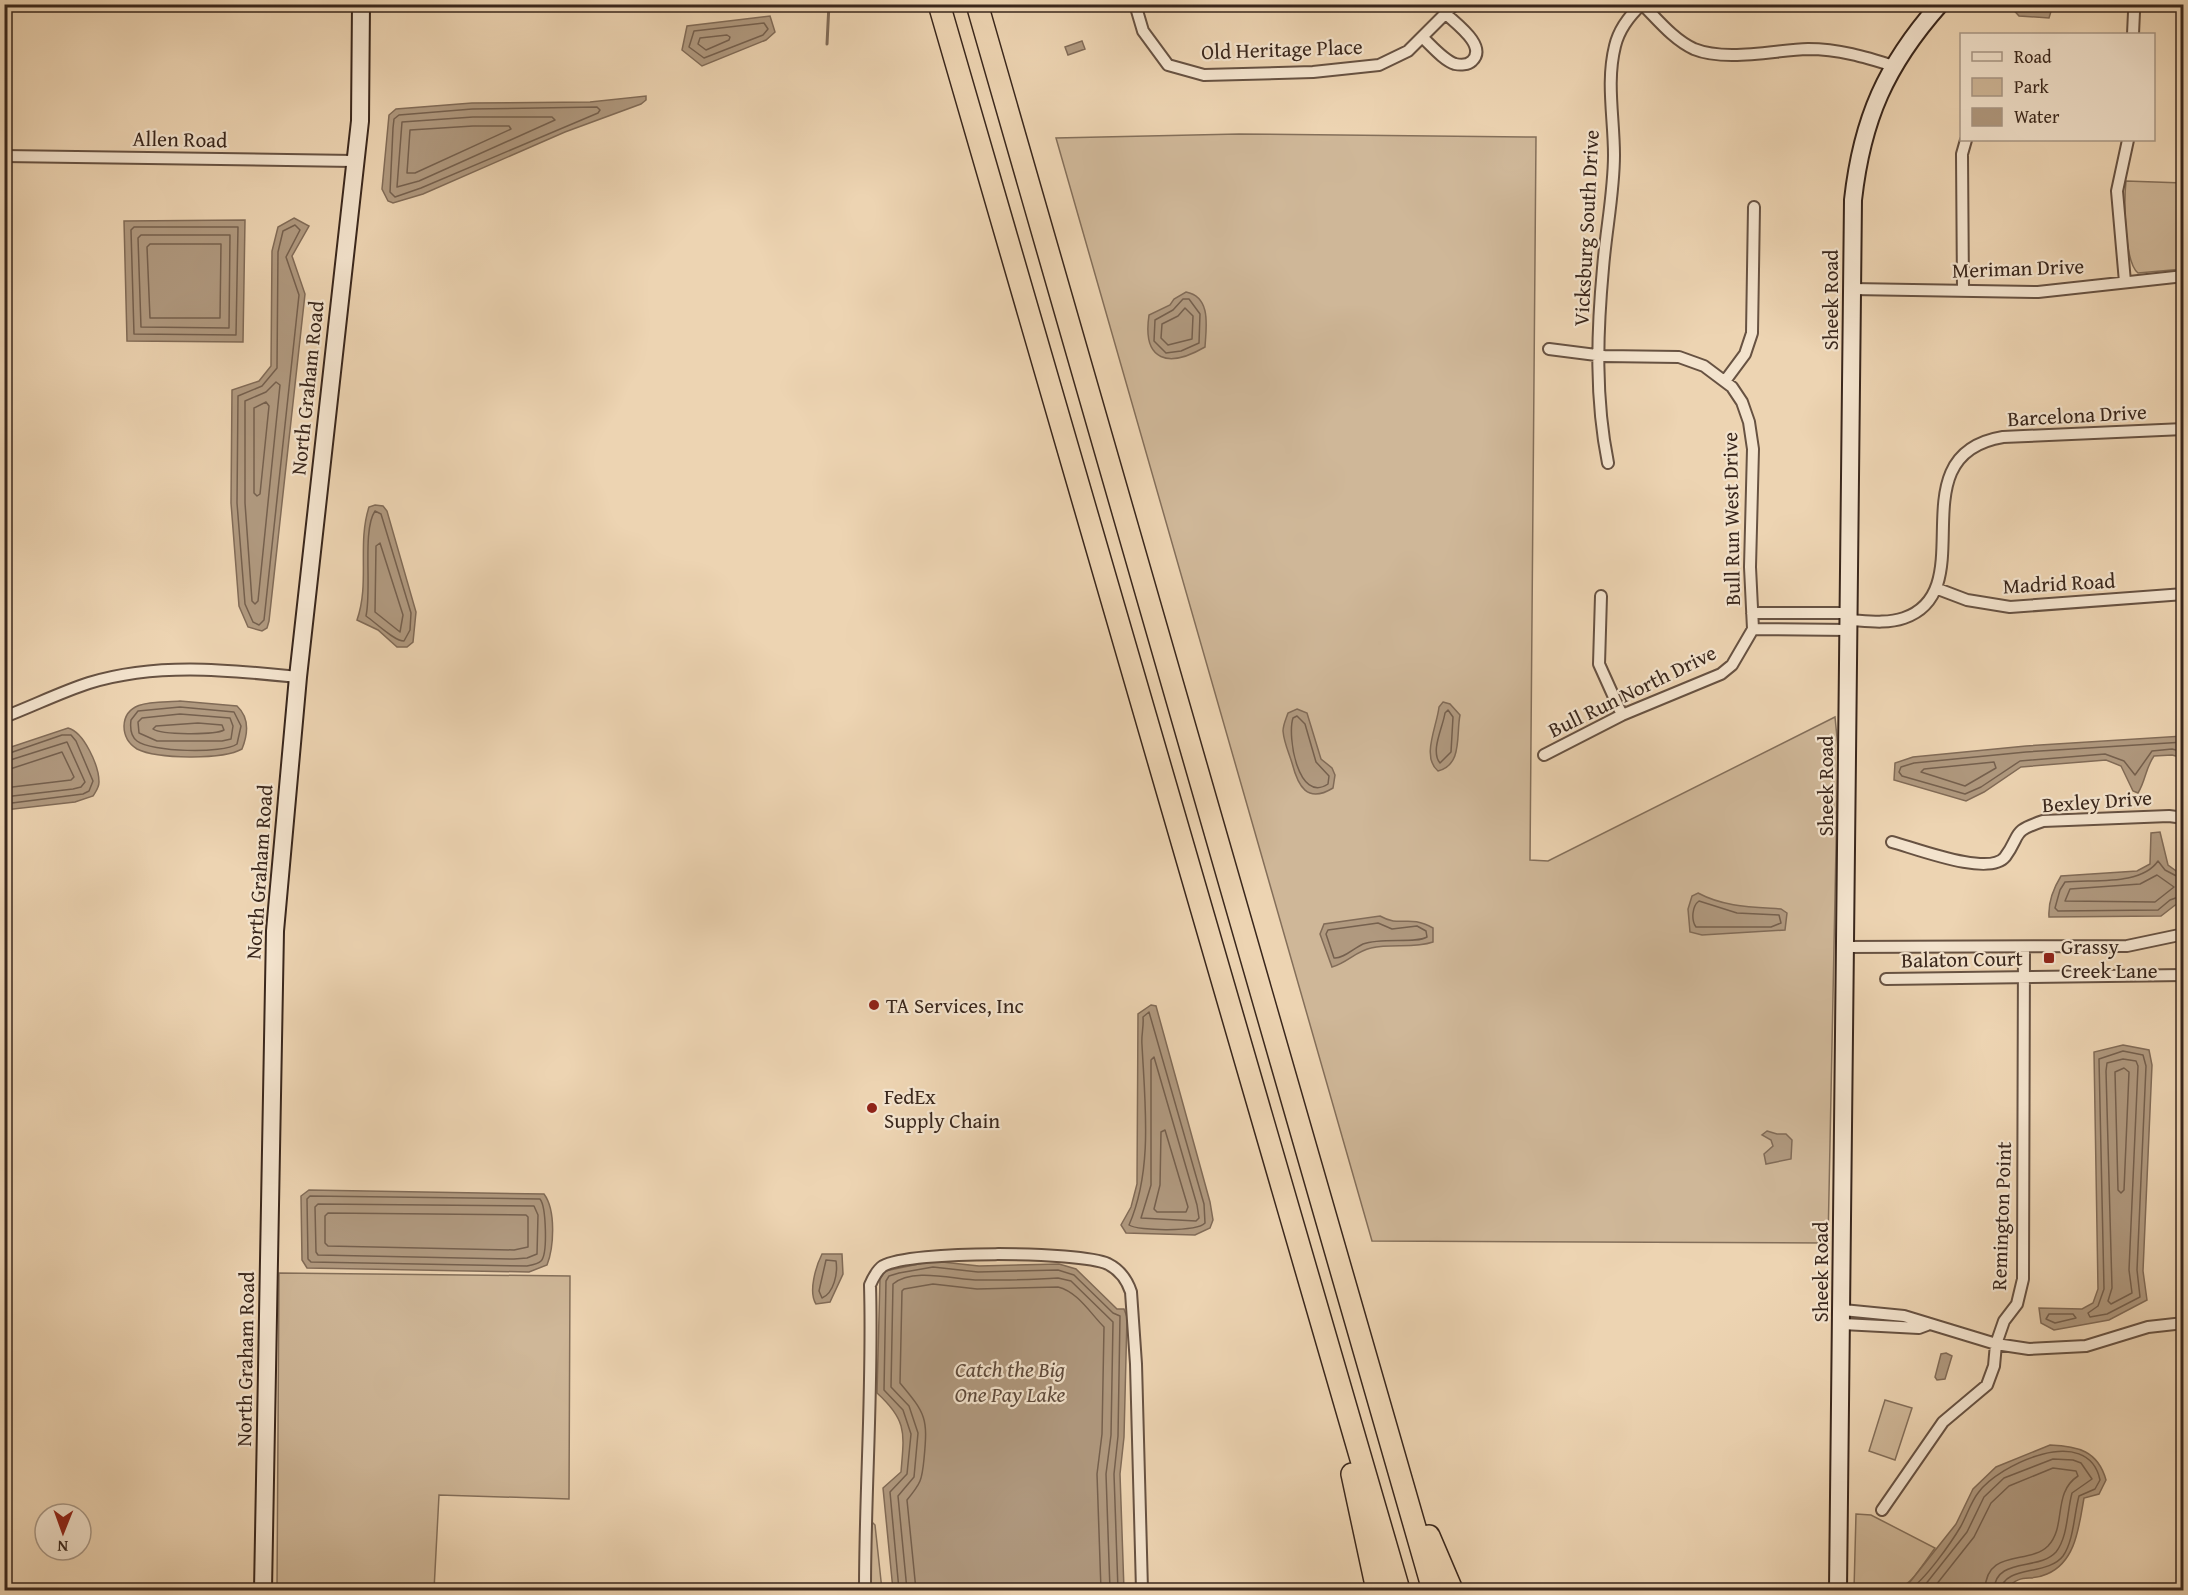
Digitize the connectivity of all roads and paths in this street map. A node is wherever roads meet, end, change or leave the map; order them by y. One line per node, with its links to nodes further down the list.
1 (362, 4): 16 (street, North Graham Road)
2 (939, 4): 45 (highway)
3 (977, 4): 49 (highway)
4 (1135, 4): 11 (street, Old Heritage Place)
5 (1455, 4): 9 (street, Old Heritage Place)
6 (1642, 4): 12 (street); 23 (street, Vicksburg South Drive)
7 (1940, 4): 12 (street, Sheek Road)
8 (2134, 12): 10 (street)
9 (1446, 14): 11 (street, Old Heritage Place); 11 (street)
10 (2133, 33)
11 (1422, 37)
12 (1894, 66): 20 (street, Sheek Road)
13 (1966, 141): 21 (street)
14 (2128, 141): 19 (street)
15 (4, 156): 16 (street, Allen Road)
16 (354, 160): 33 (street, North Graham Road)
17 (1754, 207): 24 (street)
18 (2184, 276): 19 (street, Meriman Drive)
19 (2125, 282): 21 (street, Meriman Drive)
20 (1852, 289): 21 (street, Meriman Drive); 31 (street, Sheek Road)
21 (1963, 291)
22 (1549, 350): 23 (street, Bull Run West Drive)
23 (1599, 356): 24 (street, Bull Run West Drive); 26 (street, Vicksburg South Drive)
24 (1725, 381): 30 (street, Bull Run West Drive)
25 (2184, 429): 27 (street, Barcelona Drive)
26 (1608, 463)
27 (1938, 589): 28 (street, Madrid Road); 31 (street)
28 (2184, 594)
29 (1601, 596): 34 (street)
30 (1752, 613): 31 (street); 32 (street, Bull Run West Drive)
31 (1850, 621): 32 (street); 40 (street, Sheek Road)
32 (1753, 629): 34 (street, Bull Run North Drive)
33 (298, 677): 35 (street); 51 (street, North Graham Road)
34 (1622, 715): 36 (street, Bull Run North Drive)
35 (4, 717)
36 (1544, 755)
37 (2184, 818): 38 (street, Bexley Drive)
38 (1892, 842)
39 (2184, 934): 41 (street)
40 (1846, 947): 41 (street); 46 (street, Sheek Road)
41 (2024, 948): 43 (street, Remington Point)
42 (2184, 975): 43 (street, Balaton Court)
43 (2024, 978): 44 (street, Balaton Court); 48 (street, Remington Point)
44 (1886, 979)
45 (1312, 1286): 54 (highway); 55 (highway)
46 (1843, 1317): 48 (street); 58 (street, Sheek Road)
47 (2184, 1323): 48 (street)
48 (1996, 1344): 50 (street, Remington Point)
49 (1395, 1457): 56 (highway); 57 (highway)
50 (1882, 1510)
51 (263, 1590)
52 (865, 1590): 53 (street)
53 (1142, 1590)
54 (1377, 1590)
55 (1399, 1590)
56 (1433, 1590)
57 (1452, 1590)
58 (1838, 1590)

